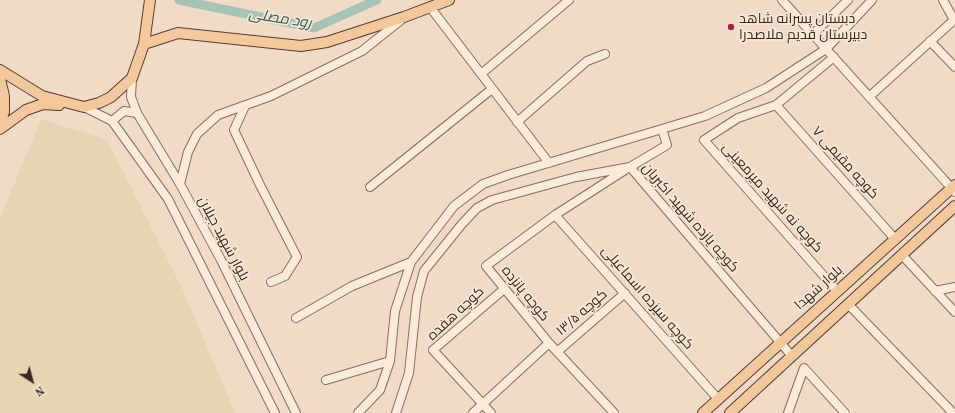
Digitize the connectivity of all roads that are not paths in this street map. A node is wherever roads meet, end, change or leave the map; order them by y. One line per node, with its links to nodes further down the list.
1 (150, 0): 12 (main road)
2 (449, 0): 8 (main road)
3 (570, 0): 18 (street)
4 (782, 0): 10 (street)
5 (848, 0): 10 (street)
6 (872, 0): 13 (street)
7 (943, 0): 11 (street)
8 (430, 7): 9 (main road); 18 (street)
9 (404, 17): 12 (main road); 24 (street)
10 (813, 34): 13 (street)
11 (930, 41): 16 (street); 22 (street)
12 (144, 44): 19 (main road)
13 (826, 50): 15 (street); 31 (street)
14 (605, 54): 28 (street)
15 (834, 57): 22 (street); 23 (street)
16 (955, 67)
17 (0, 70): 25 (main road)
18 (481, 74): 21 (street)
19 (132, 78): 25 (main road); 26 (street, بلوار شهید جیلان)
20 (0, 79): 29 (main road)
21 (492, 89): 28 (street); 35 (street)
22 (869, 97): 36 (street)
23 (776, 105): 39 (street, کوچه مقیمی ۷); 45 (street, کوچه نه شهید میرمعینی)
24 (245, 106): 34 (street); 42 (street)
25 (84, 107): 27 (street); 30 (main road)
26 (137, 113): 27 (street); 34 (street, بلوار شهید جیلان)
27 (112, 120): 59 (street)
28 (517, 122): 32 (street)
29 (0, 124)
30 (0, 129)
31 (662, 129): 32 (street); 33 (street, کوچه یازده شهید اکبریان)
32 (549, 163): 41 (street)
33 (630, 167): 38 (street, کوچه پانزده); 51 (street, کوچه یازده شهید اکبریان); 62 (street)
34 (180, 184): 60 (street, بلوار شهید جیلان)
35 (370, 187)
36 (954, 188): 39 (main road, بلوار شهدا)
37 (955, 206): 40 (main road)
38 (555, 215): 44 (street, کوچه پانزده); 47 (street, کوچه سیزده اسماعیلی)
39 (895, 239): 45 (main road, بلوار شهدا)
40 (902, 255): 46 (street); 48 (main road)
41 (411, 262): 50 (street); 55 (street)
42 (271, 282)
43 (955, 287): 46 (street)
44 (504, 288): 52 (street, کوچه پانزده); 58 (street, کوچه هفده)
45 (837, 291): 51 (main road, بلوار شهدا)
46 (935, 291): 49 (street)
47 (625, 293): 53 (street, کوچه ۱۳/۵); 57 (street, کوچه سیزده اسماعیلی)
48 (848, 304): 54 (main road); 70 (street)
49 (955, 312)
50 (296, 318)
51 (780, 342): 54 (street, کوچه یازده شهید اکبریان); 57 (main road, بلوار شهدا)
52 (549, 343): 53 (street, کوچه پانزده); 58 (street)
53 (557, 352): 65 (street, کوچه پانزده)
54 (791, 355): 67 (main road)
55 (390, 361): 56 (street); 61 (street)
56 (326, 380)
57 (718, 399): 66 (main road, بلوار شهدا)
58 (482, 404): 63 (street); 64 (street, کوچه هفده)
59 (275, 413)
60 (296, 413)
61 (358, 413)
62 (396, 413)
63 (473, 413)
64 (491, 413)
65 (614, 413)
66 (703, 413)
67 (730, 413)
68 (788, 413): 69 (street)
69 (845, 413)
70 (953, 413)

